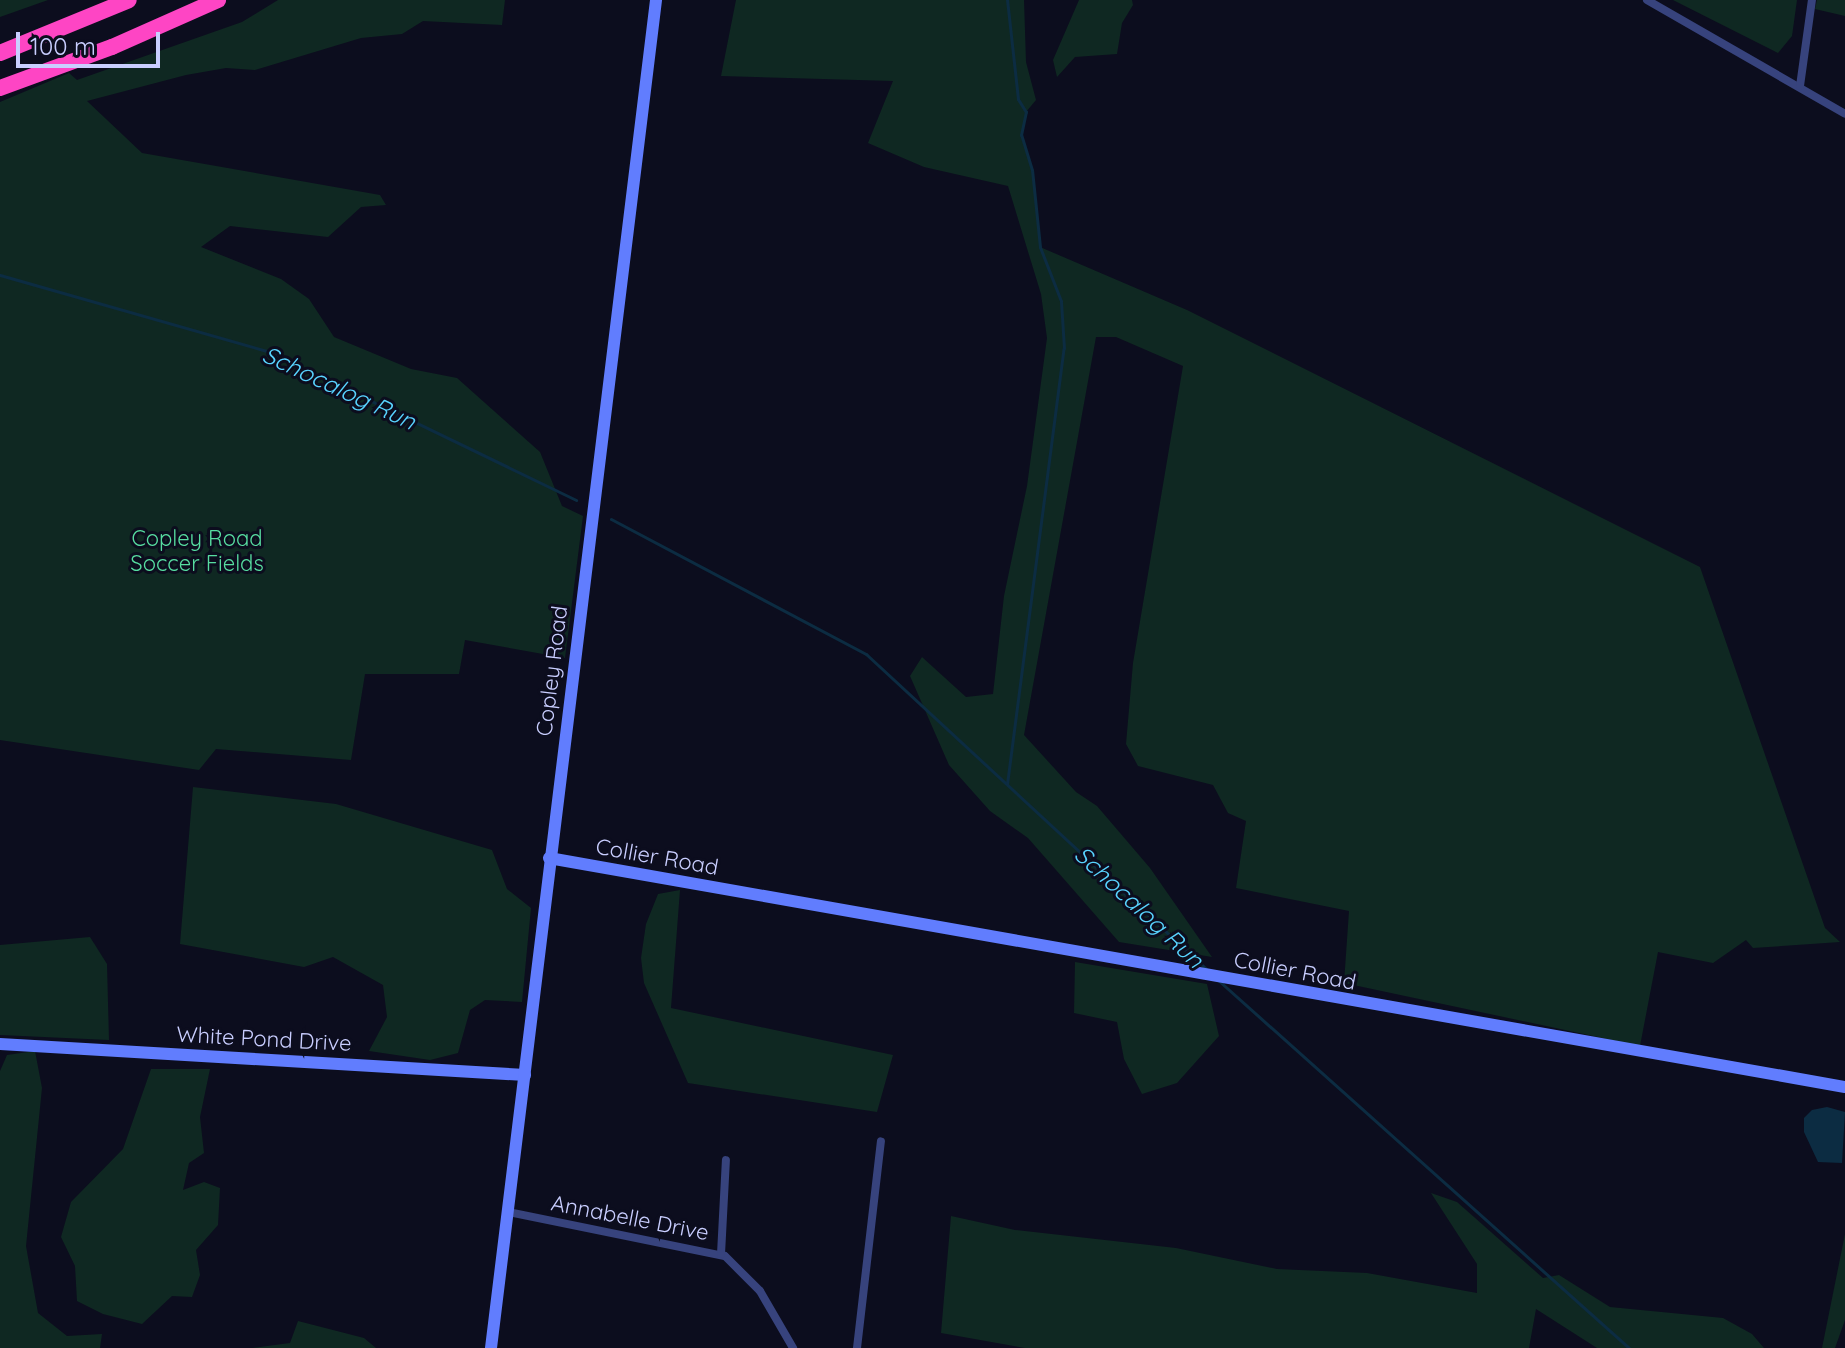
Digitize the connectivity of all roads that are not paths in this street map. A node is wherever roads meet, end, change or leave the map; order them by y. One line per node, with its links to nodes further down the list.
1 (129, 0): 6 (highway)
2 (218, 0): 8 (highway)
3 (656, 0): 10 (street, Copley Road)
4 (1647, 0): 7 (street)
5 (1812, 0): 7 (street)
6 (0, 53)
7 (1800, 86): 9 (street)
8 (0, 88)
9 (1845, 114)
10 (549, 858): 12 (street, Copley Road); 13 (street, Collier Road)
11 (0, 1044): 12 (street, White Pond Drive)
12 (525, 1075): 16 (street, Copley Road)
13 (1845, 1087)
14 (881, 1141): 20 (street)
15 (726, 1160): 17 (street)
16 (508, 1212): 17 (street, Annabelle Drive); 18 (street, Copley Road)
17 (721, 1254): 19 (street, Annabelle Drive)
18 (491, 1348)
19 (793, 1348)
20 (857, 1348)

